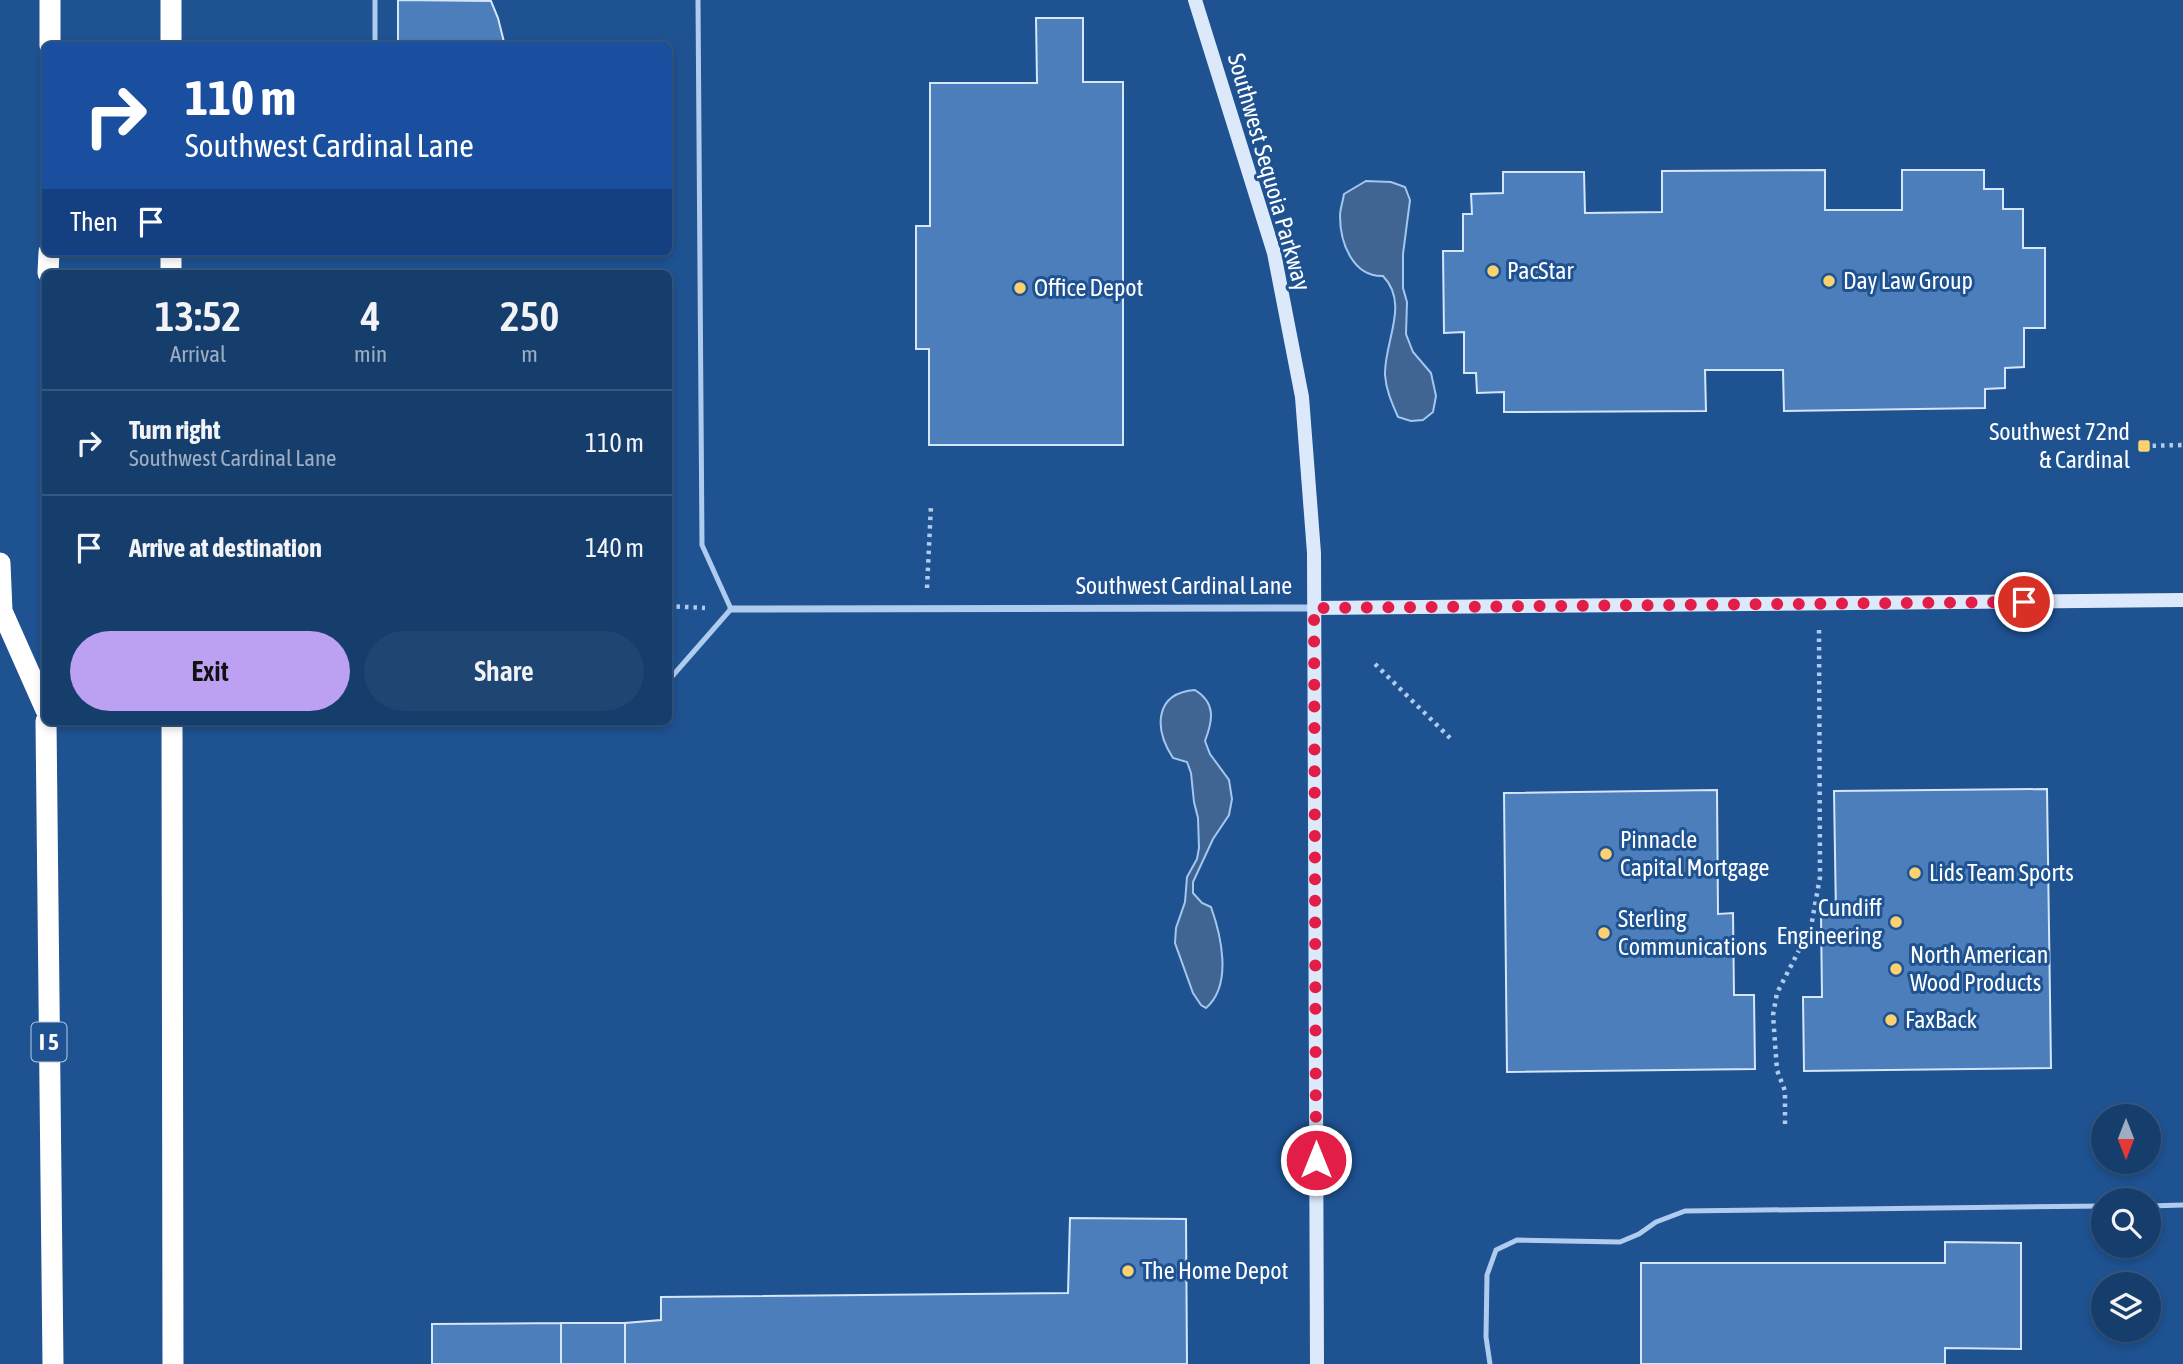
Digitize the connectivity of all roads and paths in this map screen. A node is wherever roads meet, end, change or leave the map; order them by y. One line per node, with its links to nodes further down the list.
1 (50, 0): 6 (highway)
2 (171, 0): 7 (highway)
3 (375, 0): 8 (lane)
4 (698, 0): 17 (lane)
5 (1195, 0): 16 (street, Southwest Sequoia Parkway)
6 (50, 42)
7 (171, 42)
8 (375, 42)
9 (2183, 445): 10 (path)
10 (2144, 446)
11 (931, 505): 18 (path)
12 (0, 564): 21 (highway)
13 (2183, 600): 14 (street, Southwest Cardinal Lane)
14 (1819, 604): 16 (street, Southwest Cardinal Lane); 25 (path)
15 (672, 606): 17 (path)
16 (1314, 608): 18 (street, Southwest Cardinal Lane); 31 (street, Southwest Sequoia Parkway)
17 (731, 609): 18 (street, Southwest Cardinal Lane); 20 (lane)
18 (926, 610)
19 (1376, 663): 24 (path)
20 (672, 676)
21 (42, 701)
22 (46, 725): 29 (highway, I 5)
23 (172, 725): 30 (highway)
24 (1450, 738)
25 (1786, 1124)
26 (2183, 1205): 28 (lane)
27 (2091, 1206): 32 (lane)
28 (2161, 1206)
29 (53, 1364)
30 (173, 1364)
31 (1317, 1364)
32 (1490, 1364)

